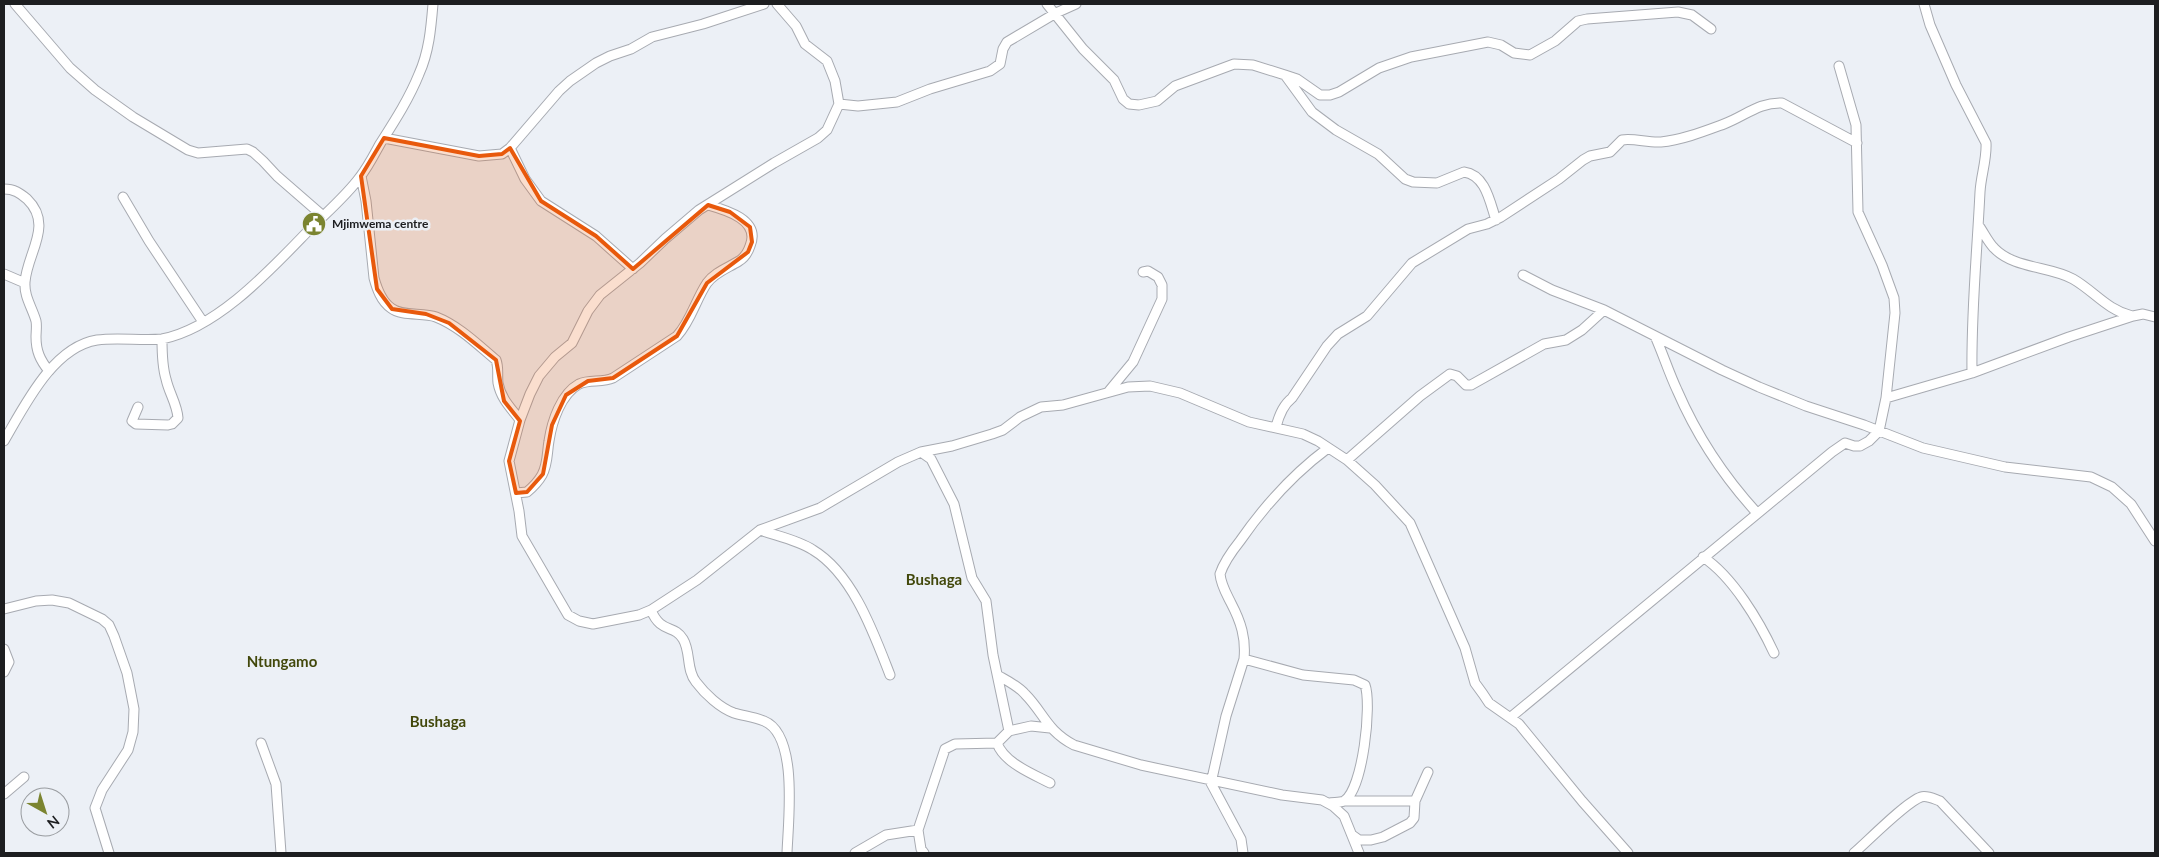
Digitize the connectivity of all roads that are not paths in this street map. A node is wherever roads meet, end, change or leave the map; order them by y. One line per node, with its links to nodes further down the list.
1 (15, 4): 20 (street)
2 (433, 4): 13 (street)
3 (764, 4): 15 (street)
4 (777, 4): 12 (street)
5 (1048, 4): 8 (street)
6 (1076, 4): 8 (street)
7 (1924, 4): 22 (street)
8 (1056, 13): 11 (street); 12 (street)
9 (1711, 29): 11 (street)
10 (1838, 66): 14 (street)
11 (1285, 75): 21 (street)
12 (839, 104): 19 (street)
13 (384, 138): 15 (street); 16 (street)
14 (1857, 143): 21 (street); 37 (street)
15 (510, 148): 23 (street)
16 (361, 176): 20 (street); 39 (street)
17 (4, 189): 27 (street)
18 (123, 197): 31 (street)
19 (708, 204): 23 (street); 46 (street)
20 (323, 216): 31 (street)
21 (1496, 220): 40 (street)
22 (1979, 226): 29 (street); 35 (street)
23 (633, 269): 39 (street)
24 (1143, 272): 36 (street)
25 (4, 274): 27 (street)
26 (1522, 275): 28 (street)
27 (24, 283): 34 (street)
28 (1604, 310): 32 (street); 45 (street)
29 (2133, 316): 30 (street); 35 (street)
30 (2155, 317)
31 (204, 322): 33 (street)
32 (1655, 336): 41 (street); 47 (street)
33 (162, 339): 34 (street); 38 (street)
34 (49, 371): 42 (street)
35 (1972, 373): 37 (street)
36 (1108, 391): 40 (street); 44 (street)
37 (1886, 398): 41 (street)
38 (138, 407)
39 (520, 420): 46 (street)
40 (1276, 427): 43 (street)
41 (1879, 431): 47 (street); 49 (street)
42 (4, 441)
43 (1328, 448): 45 (street); 55 (street)
44 (921, 452): 48 (street); 58 (street)
45 (1346, 460): 59 (street)
46 (516, 493): 52 (street)
47 (1757, 513): 50 (street)
48 (760, 530): 52 (street); 57 (street)
49 (2155, 541)
50 (1704, 557): 54 (street); 59 (street)
51 (4, 609): 74 (street)
52 (651, 610): 76 (street)
53 (4, 649): 56 (street)
54 (1774, 653)
55 (1244, 659): 66 (street); 69 (street)
56 (4, 672)
57 (890, 675)
58 (999, 676): 60 (street); 61 (street)
59 (1511, 717): 81 (street)
60 (1050, 728): 61 (street); 66 (street)
61 (1009, 731): 63 (street)
62 (261, 743): 75 (street)
63 (997, 743): 67 (street); 72 (street)
64 (1428, 772): 70 (street)
65 (24, 777): 68 (street)
66 (1211, 779): 71 (street); 79 (street)
67 (1050, 783)
68 (4, 794)
69 (1345, 801): 70 (street); 71 (street)
70 (1415, 801): 73 (street)
71 (1329, 803): 73 (street)
72 (918, 830): 77 (street); 78 (street)
73 (1352, 835): 80 (street)
74 (109, 853)
75 (282, 853)
76 (786, 853)
77 (855, 853)
78 (924, 853)
79 (1244, 853)
80 (1359, 853)
81 (1628, 853)
82 (1854, 853): 83 (street)
83 (1989, 853)

